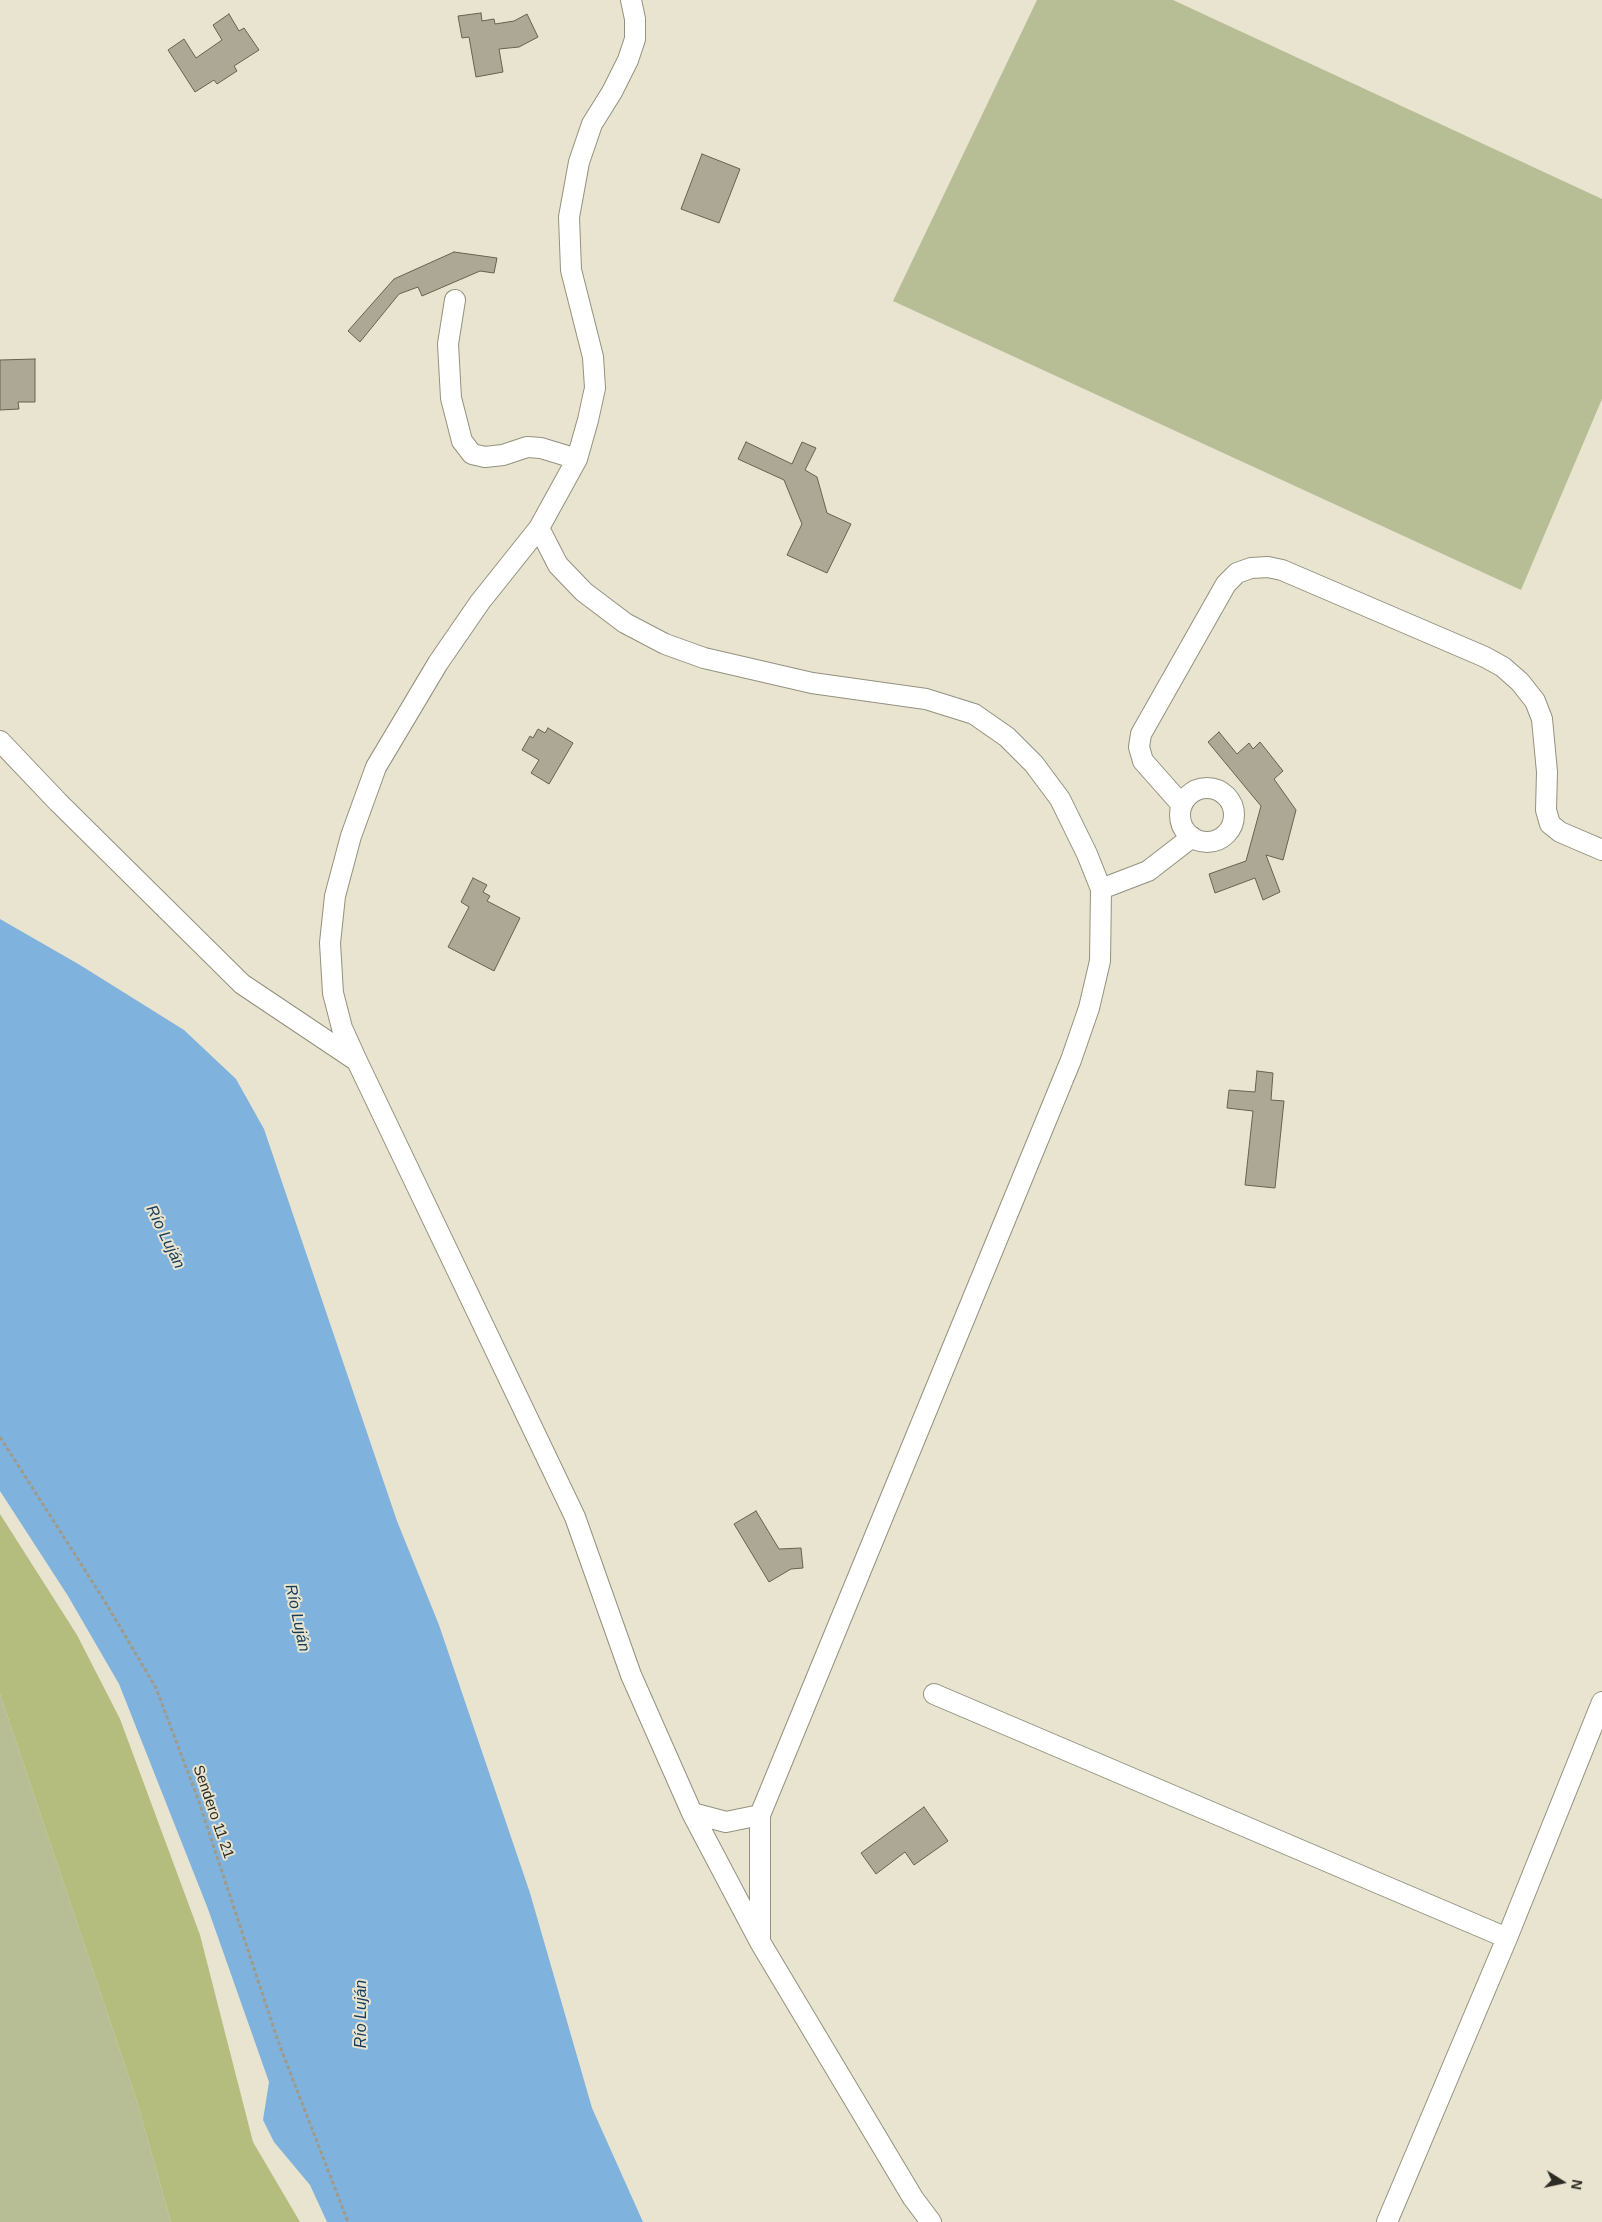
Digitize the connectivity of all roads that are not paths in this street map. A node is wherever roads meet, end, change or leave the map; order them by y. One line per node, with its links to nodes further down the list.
1 (631, 0): 3 (street)
2 (455, 300): 3 (street)
3 (577, 459): 4 (street)
4 (539, 528): 9 (street); 10 (street)
5 (0, 741): 10 (street)
6 (1182, 805): 7 (street); 7 (street); 8 (street)
7 (1192, 837): 9 (street)
8 (1602, 850)
9 (1100, 889): 14 (street)
10 (358, 1061): 13 (street)
11 (934, 1694): 15 (street)
12 (1602, 1702): 15 (street)
13 (692, 1813): 14 (street); 16 (street)
14 (760, 1815): 16 (street)
15 (1507, 1938): 18 (street)
16 (760, 1942): 17 (street)
17 (931, 2222)
18 (1387, 2222)

